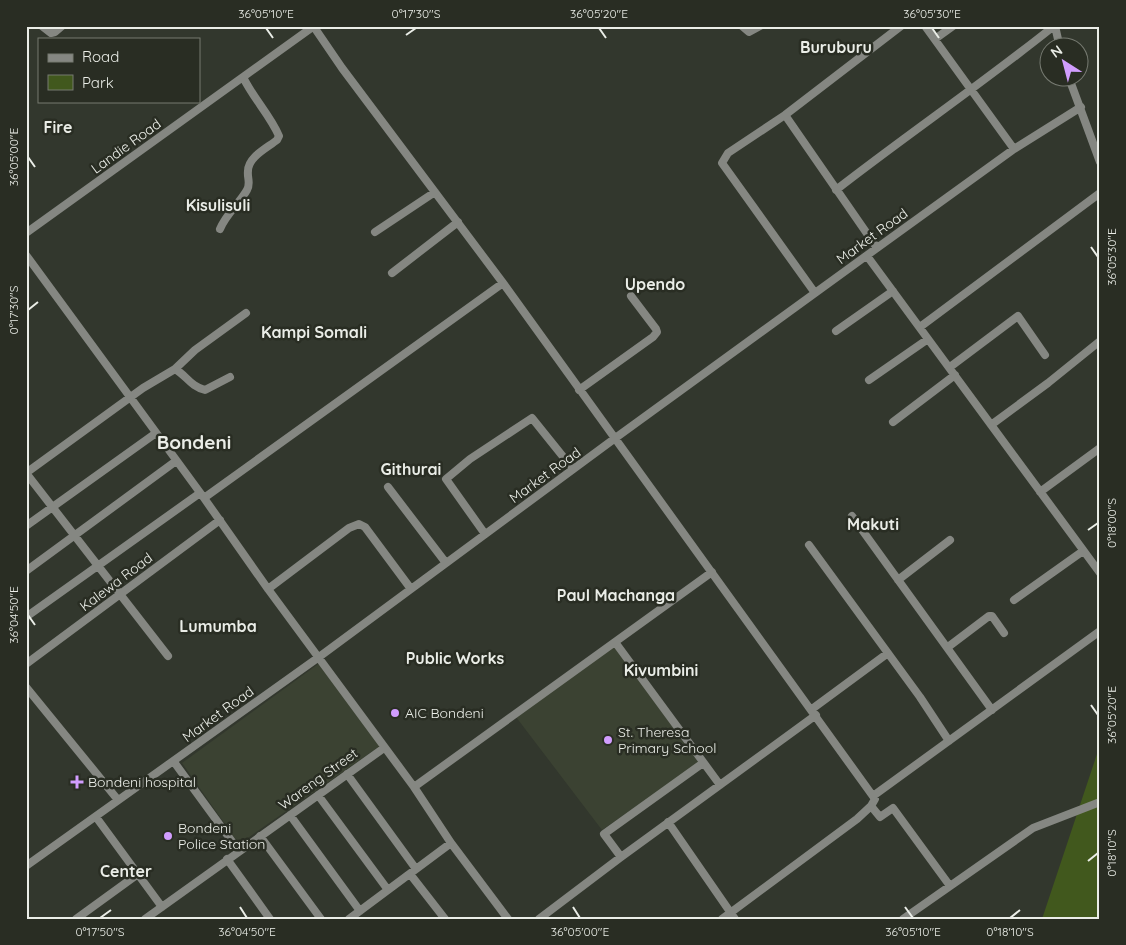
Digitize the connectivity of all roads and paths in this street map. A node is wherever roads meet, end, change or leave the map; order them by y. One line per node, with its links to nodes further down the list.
1 (42, 26): 2 (street)
2 (62, 26)
3 (314, 26): 10 (street, Landie Road); 20 (street)
4 (742, 26): 5 (street)
5 (760, 26)
6 (901, 26): 16 (street)
7 (925, 26): 11 (street)
8 (953, 26): 11 (street)
9 (1054, 26): 14 (street)
10 (304, 29): 12 (street, Landie Road)
11 (935, 39): 14 (street)
12 (243, 77): 23 (street); 25 (street, Landie Road)
13 (1073, 88): 15 (street)
14 (971, 90): 17 (street); 19 (street)
15 (1081, 107): 17 (street, Market Road); 18 (street)
16 (785, 115): 19 (street); 32 (street)
17 (1014, 149): 26 (street, Market Road)
18 (1100, 162)
19 (836, 190): 26 (street)
20 (434, 192): 22 (street); 24 (street)
21 (1100, 193): 35 (street)
22 (458, 222): 29 (street); 30 (street)
23 (220, 229)
24 (375, 232)
25 (26, 233)
26 (877, 248): 28 (street, Market Road)
27 (26, 255): 46 (street)
28 (867, 256): 31 (street); 32 (street, Market Road)
29 (392, 273)
30 (502, 283): 45 (street); 56 (street)
31 (893, 291): 35 (street); 36 (street)
32 (815, 293): 50 (street, Market Road)
33 (631, 296): 45 (street)
34 (246, 313): 41 (street)
35 (920, 326): 37 (street)
36 (836, 331)
37 (928, 338): 40 (street); 44 (street)
38 (1100, 341): 48 (street)
39 (1045, 355): 40 (street)
40 (950, 367): 42 (street)
41 (175, 369): 43 (street); 46 (street)
42 (955, 375): 47 (street); 48 (street)
43 (230, 377)
44 (869, 380)
45 (579, 390): 50 (street)
46 (130, 398): 49 (street); 57 (street)
47 (893, 422)
48 (991, 425): 55 (street)
49 (156, 433): 52 (street); 57 (street)
50 (614, 439): 53 (street, Market Road); 69 (street)
51 (1100, 448): 55 (street)
52 (176, 461): 56 (street); 62 (street)
53 (573, 469): 61 (street, Market Road); 61 (street)
54 (388, 487): 66 (street)
55 (1040, 492): 65 (street)
56 (202, 496): 59 (street); 67 (street)
57 (52, 508): 60 (street); 62 (street)
58 (852, 516): 71 (street)
59 (220, 520): 73 (street); 74 (street, Kalewa Road)
60 (26, 526)
61 (485, 534): 66 (street, Market Road)
62 (75, 536): 67 (street); 68 (street)
63 (950, 540): 71 (street)
64 (809, 545): 81 (street)
65 (1082, 551): 70 (street); 75 (street)
66 (446, 563): 72 (street, Market Road)
67 (98, 566): 74 (street); 76 (street)
68 (26, 571)
69 (712, 572): 79 (street); 87 (street)
70 (1100, 574)
71 (898, 580): 80 (street)
72 (410, 589): 73 (street); 83 (street, Market Road)
73 (268, 590): 83 (street)
74 (121, 594): 82 (street); 84 (street, Kalewa Road)
75 (1014, 600)
76 (26, 618)
77 (1100, 631): 86 (street)
78 (1004, 633): 80 (street)
79 (615, 642): 91 (street); 94 (street)
80 (948, 647): 86 (street)
81 (888, 653): 87 (street); 88 (street)
82 (168, 656)
83 (320, 657): 89 (street); 90 (street, Market Road)
84 (26, 664)
85 (26, 687): 97 (street)
86 (992, 710): 88 (street)
87 (814, 712): 93 (street); 96 (street)
88 (949, 741): 96 (street)
89 (384, 748): 92 (street, Wareng Street); 94 (street)
90 (174, 762): 97 (street, Market Road); 105 (street)
91 (703, 763): 93 (street); 106 (street)
92 (347, 774): 95 (street, Wareng Street); 109 (street)
93 (720, 785): 102 (street)
94 (414, 787): 104 (street)
95 (318, 795): 100 (street, Wareng Street); 112 (street)
96 (873, 796): 99 (street)
97 (118, 800): 101 (street, Market Road)
98 (1100, 802): 111 (street)
99 (876, 811): 111 (street); 115 (street)
100 (290, 816): 103 (street, Wareng Street); 114 (street)
101 (96, 817): 108 (street, Market Road); 110 (street)
102 (668, 822): 106 (street); 115 (street)
103 (260, 836): 105 (street, Wareng Street); 119 (street)
104 (450, 843): 109 (street); 122 (street)
105 (239, 851): 107 (street, Wareng Street)
106 (621, 857): 123 (street)
107 (227, 859): 113 (street, Wareng Street); 118 (street)
108 (26, 866)
109 (413, 872): 112 (street); 121 (street)
110 (138, 874): 113 (street); 116 (street)
111 (950, 886): 125 (street)
112 (388, 890): 114 (street)
113 (162, 907): 117 (street, Wareng Street)
114 (360, 911): 120 (street)
115 (733, 915): 124 (street)
116 (76, 919)
117 (145, 919)
118 (270, 919)
119 (321, 919)
120 (349, 919)
121 (445, 919)
122 (508, 919)
123 (540, 919)
124 (722, 919)
125 (903, 919)

